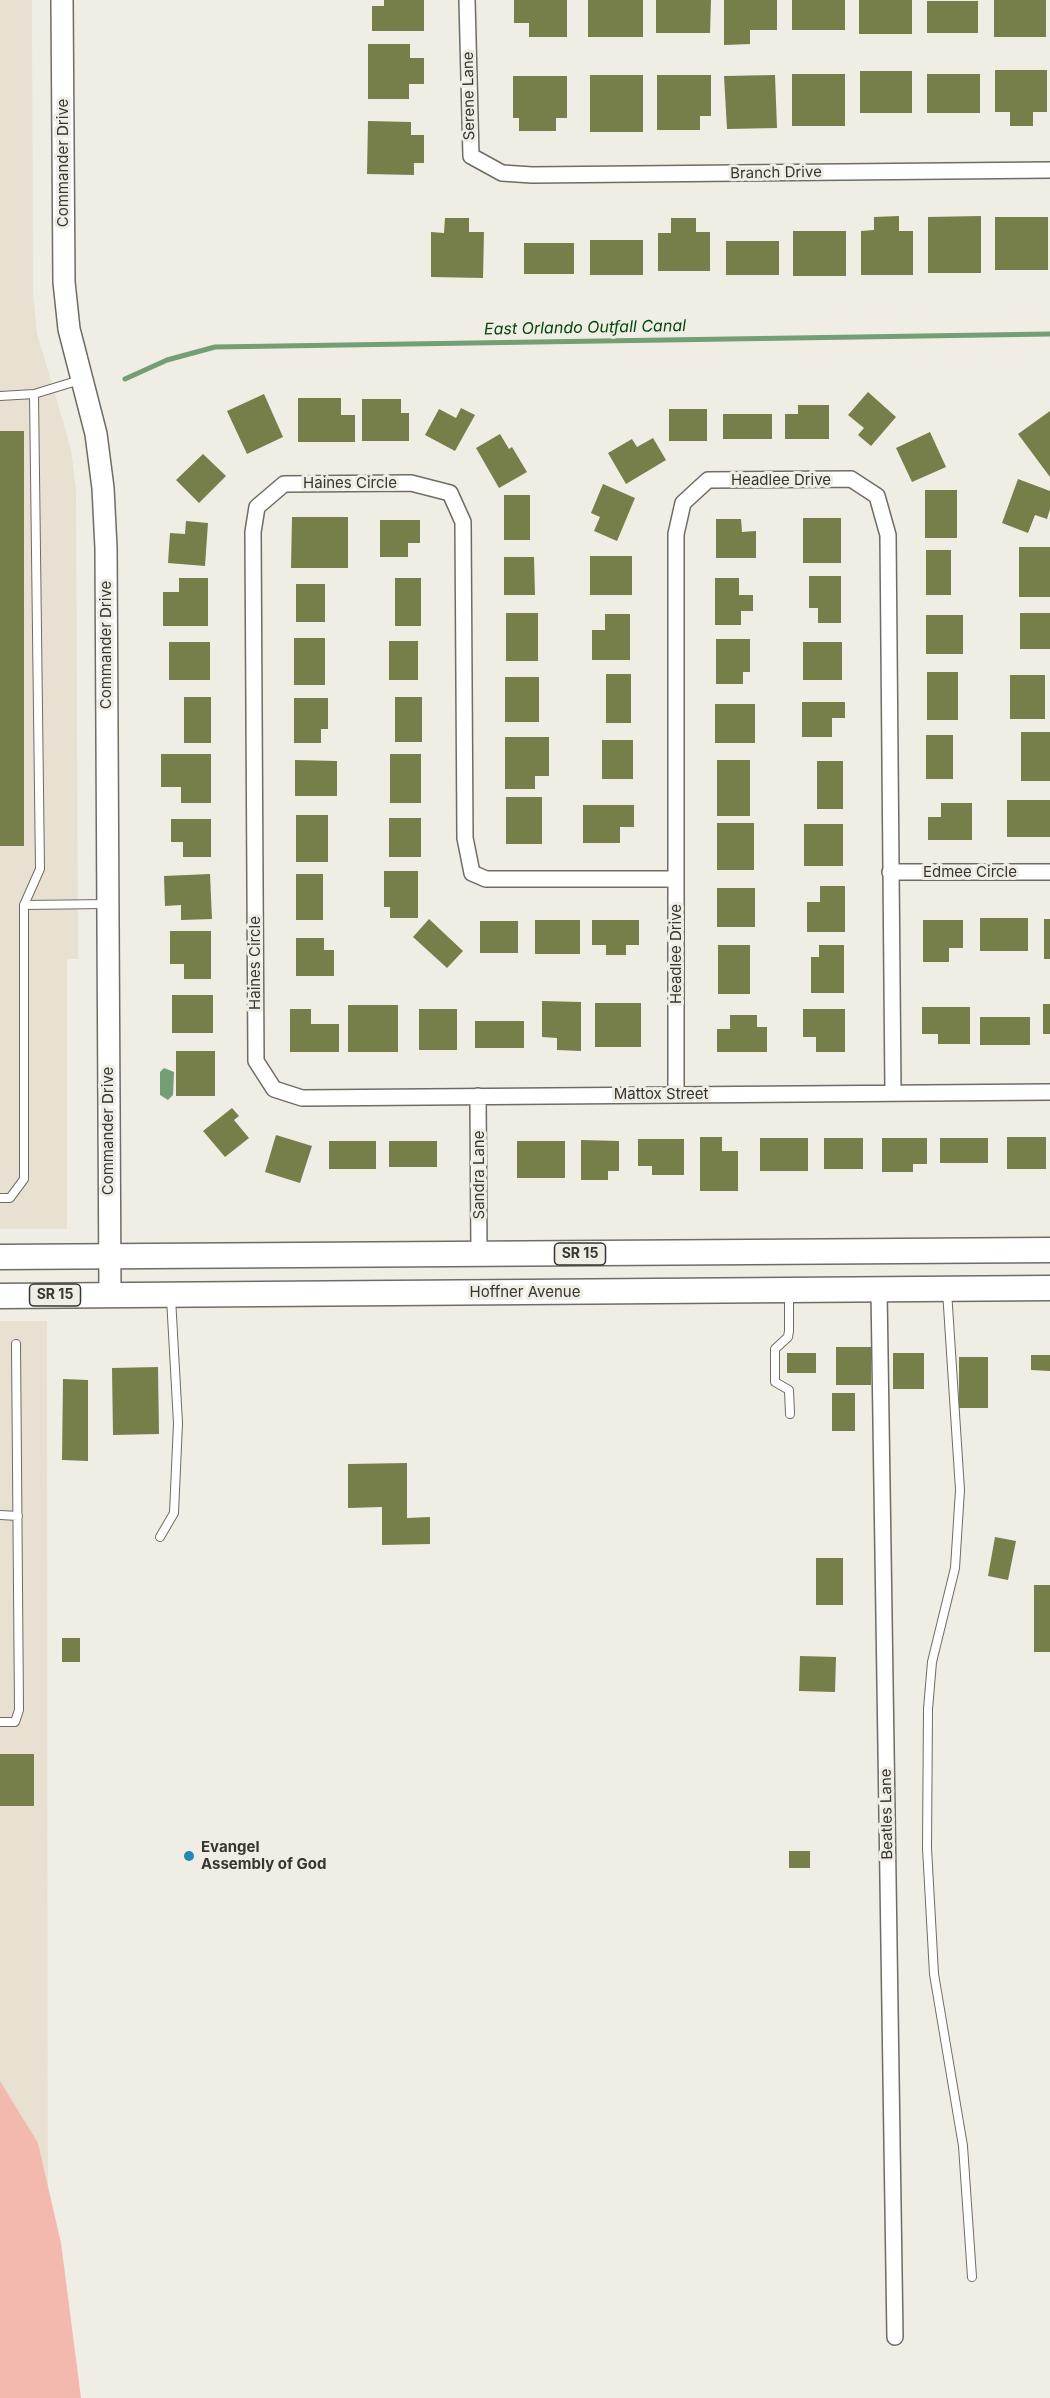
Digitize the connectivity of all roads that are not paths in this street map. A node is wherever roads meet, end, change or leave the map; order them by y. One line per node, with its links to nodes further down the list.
1 (62, 0): 5 (street, Commander Drive)
2 (467, 0): 4 (street, Serene Lane)
3 (1050, 170): 4 (street, Branch Drive)
4 (502, 173)
5 (82, 380): 6 (lane); 11 (street, Commander Drive)
6 (34, 394): 7 (lane); 12 (lane)
7 (0, 396)
8 (890, 872): 9 (street, Edmee Circle); 10 (street, Headlee Drive); 14 (street, Headlee Drive)
9 (1050, 872)
10 (676, 879): 13 (street, Haines Circle); 16 (street, Headlee Drive)
11 (107, 904): 12 (lane); 22 (street, Commander Drive)
12 (24, 905): 18 (lane)
13 (274, 1089): 17 (street, Mattox Street)
14 (893, 1092): 15 (street, Mattox Street); 16 (street, Mattox Street)
15 (1050, 1092)
16 (676, 1094): 17 (street, Mattox Street)
17 (478, 1096): 20 (street, Sandra Lane)
18 (0, 1198)
19 (1050, 1250): 20 (main road, SR 15)
20 (479, 1254): 22 (main road, SR 15)
21 (0, 1257): 22 (main road, SR 15)
22 (109, 1257): 28 (street, Commander Drive)
23 (1050, 1276): 26 (main road)
24 (1050, 1288): 27 (main road, Hoffner Avenue / SR 15)
25 (789, 1290): 26 (main road, Hoffner Avenue / SR 15); 29 (main road, Hoffner Avenue / SR 15); 32 (lane)
26 (879, 1290): 27 (main road, Hoffner Avenue / SR 15); 38 (street, Beatles Lane)
27 (947, 1290): 37 (lane)
28 (110, 1294): 29 (main road, Hoffner Avenue / SR 15); 30 (main road, Hoffner Avenue / SR 15)
29 (171, 1294): 35 (lane)
30 (0, 1296)
31 (16, 1344): 34 (lane)
32 (790, 1414)
33 (0, 1515): 34 (lane)
34 (18, 1516): 36 (lane)
35 (160, 1537)
36 (0, 1722)
37 (972, 2277)
38 (895, 2337)

